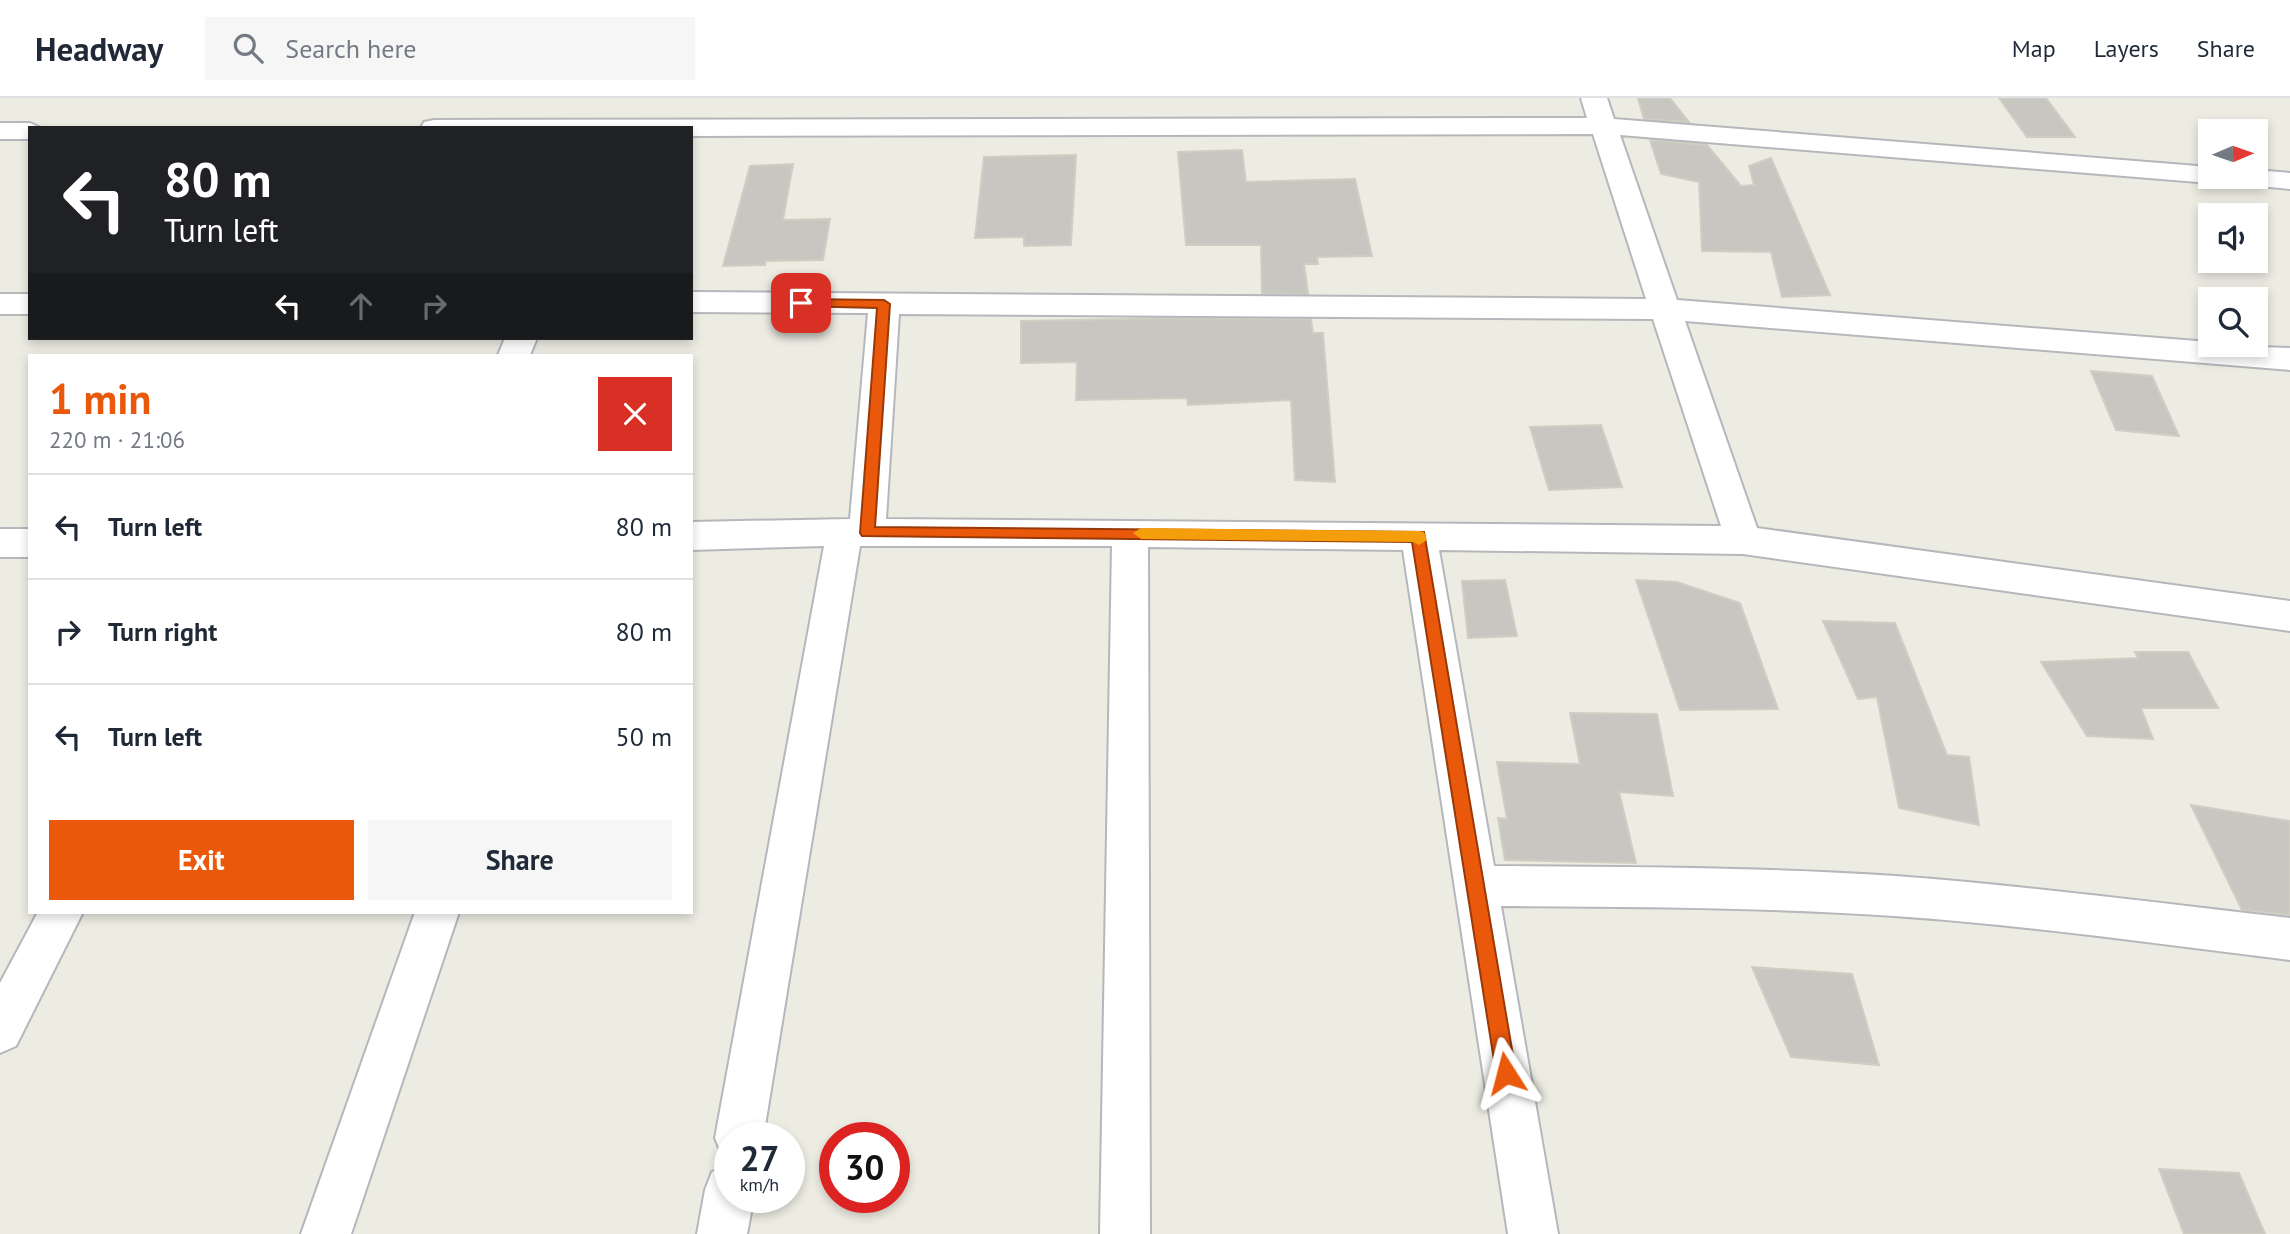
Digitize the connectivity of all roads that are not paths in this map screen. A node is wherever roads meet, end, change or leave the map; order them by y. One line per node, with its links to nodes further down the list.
1 (595, 98): 3 (street)
2 (1599, 112): 4 (street); 7 (street); 14 (street)
3 (586, 126)
4 (654, 126)
5 (0, 131): 6 (street)
6 (28, 131)
7 (2198, 174)
8 (2268, 179): 9 (street)
9 (2290, 181)
10 (693, 302): 13 (street)
11 (0, 304): 12 (street)
12 (28, 304)
13 (884, 304): 14 (street); 16 (street)
14 (1666, 309): 15 (street); 20 (street)
15 (2290, 359)
16 (856, 533): 17 (street); 18 (street); 29 (street)
17 (1130, 533): 19 (street); 33 (street)
18 (693, 536)
19 (1419, 536): 20 (street); 24 (street)
20 (1743, 540): 23 (street)
21 (0, 543): 22 (street)
22 (28, 543)
23 (2290, 616)
24 (1475, 886): 27 (street); 34 (street)
25 (60, 914): 28 (street)
26 (436, 914): 31 (street)
27 (2290, 939)
28 (0, 1030)
29 (742, 1122)
30 (726, 1213): 32 (street)
31 (326, 1234)
32 (722, 1234)
33 (1125, 1234)
34 (1533, 1234)

